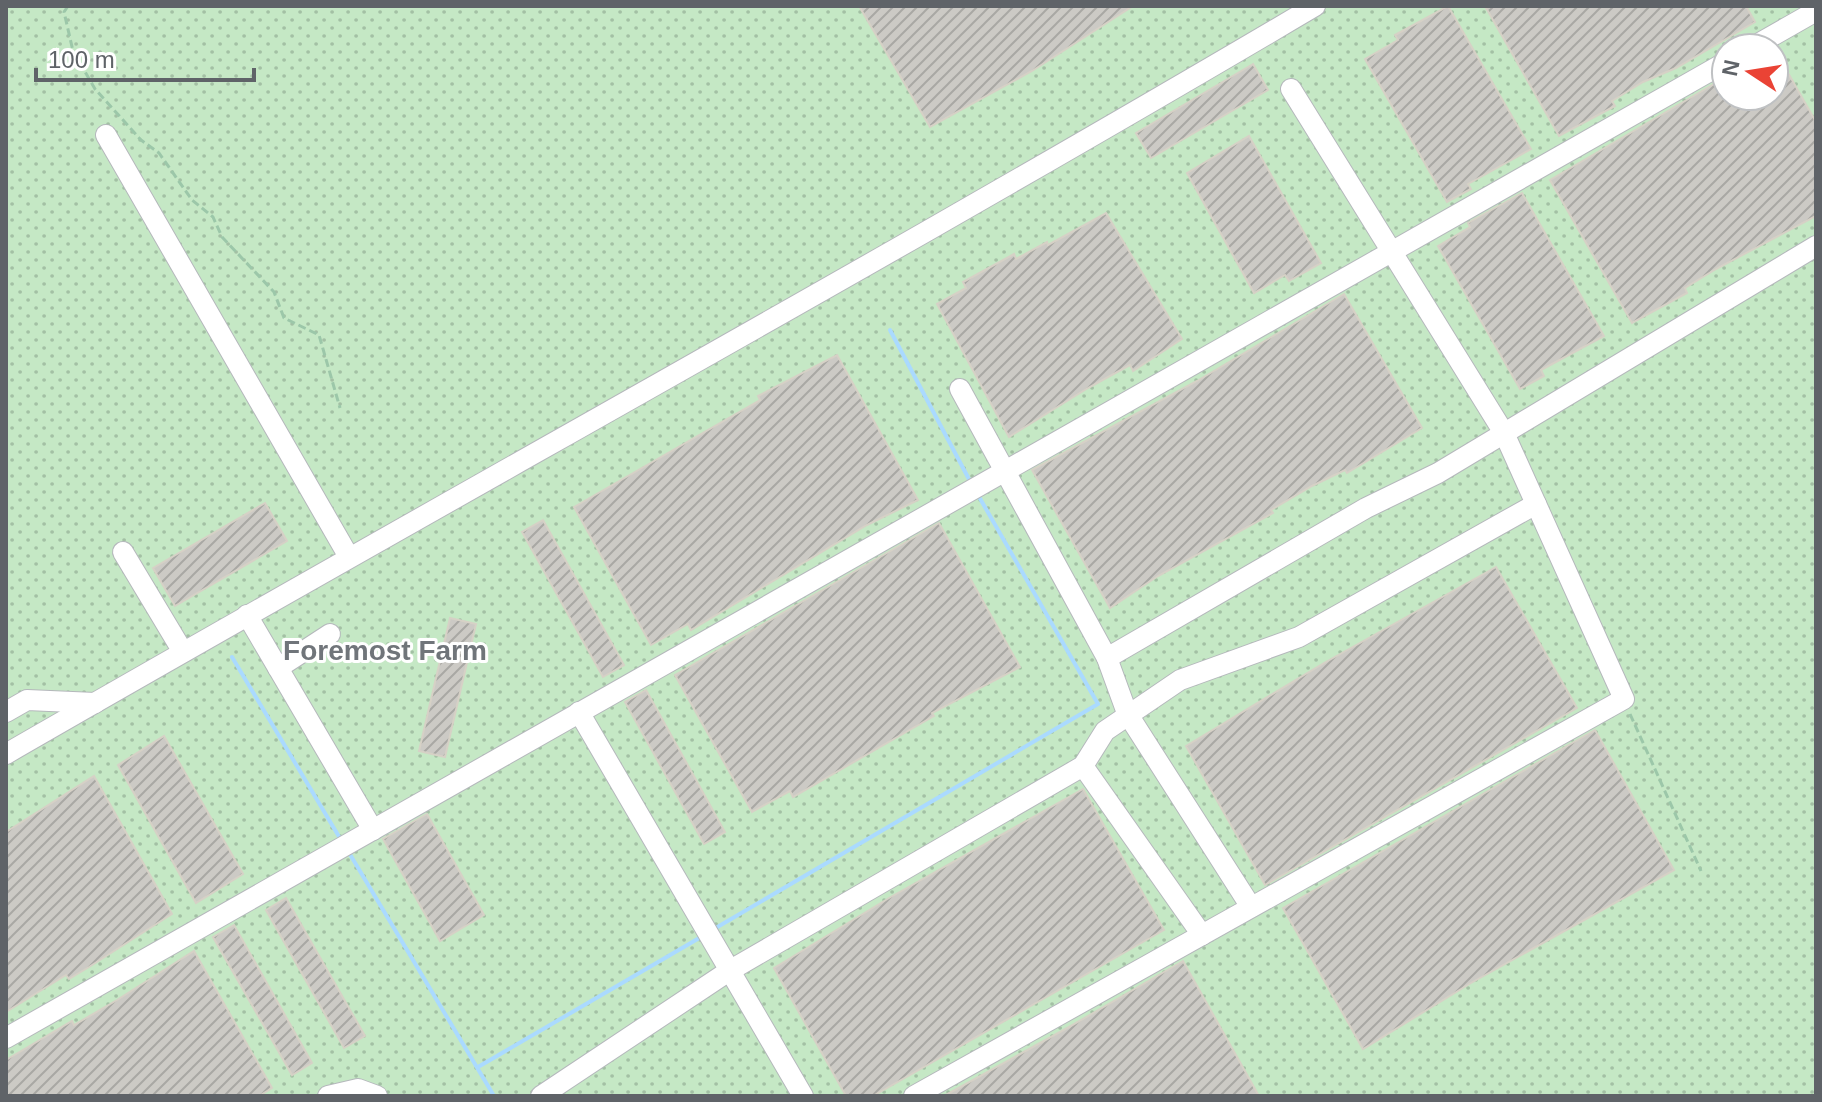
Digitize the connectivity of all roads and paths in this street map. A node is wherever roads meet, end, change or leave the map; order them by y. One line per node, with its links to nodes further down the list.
1 (68, 6): 11 (path)
2 (1315, 6): 16 (lane)
3 (1816, 11): 4 (lane)
4 (1779, 32)
5 (1710, 71): 9 (lane)
6 (1291, 89): 9 (lane)
7 (106, 135): 16 (lane)
8 (1816, 246): 12 (lane)
9 (1389, 252): 12 (lane); 13 (lane)
10 (960, 389): 13 (lane)
11 (340, 408)
12 (1504, 433): 14 (lane); 20 (lane)
13 (1003, 472): 20 (lane); 25 (lane)
14 (1536, 504): 22 (lane); 26 (lane)
15 (123, 552): 19 (lane)
16 (349, 557): 17 (lane)
17 (247, 615): 19 (lane); 21 (lane)
18 (330, 634): 21 (lane)
19 (183, 652): 23 (lane)
20 (1107, 658): 26 (lane)
21 (278, 668): 29 (lane)
22 (1624, 699): 30 (path); 31 (lane)
23 (95, 703): 24 (lane); 27 (lane)
24 (6, 712)
25 (579, 712): 29 (lane); 33 (lane)
26 (1127, 713): 28 (lane); 31 (lane)
27 (6, 754)
28 (1083, 766): 32 (lane); 33 (lane)
29 (373, 830): 34 (lane)
30 (1701, 871)
31 (1251, 907): 32 (lane)
32 (1202, 935): 39 (lane)
33 (729, 971): 37 (lane); 38 (lane)
34 (6, 1038)
35 (328, 1096): 36 (lane)
36 (377, 1096)
37 (542, 1096)
38 (803, 1096)
39 (914, 1096)

